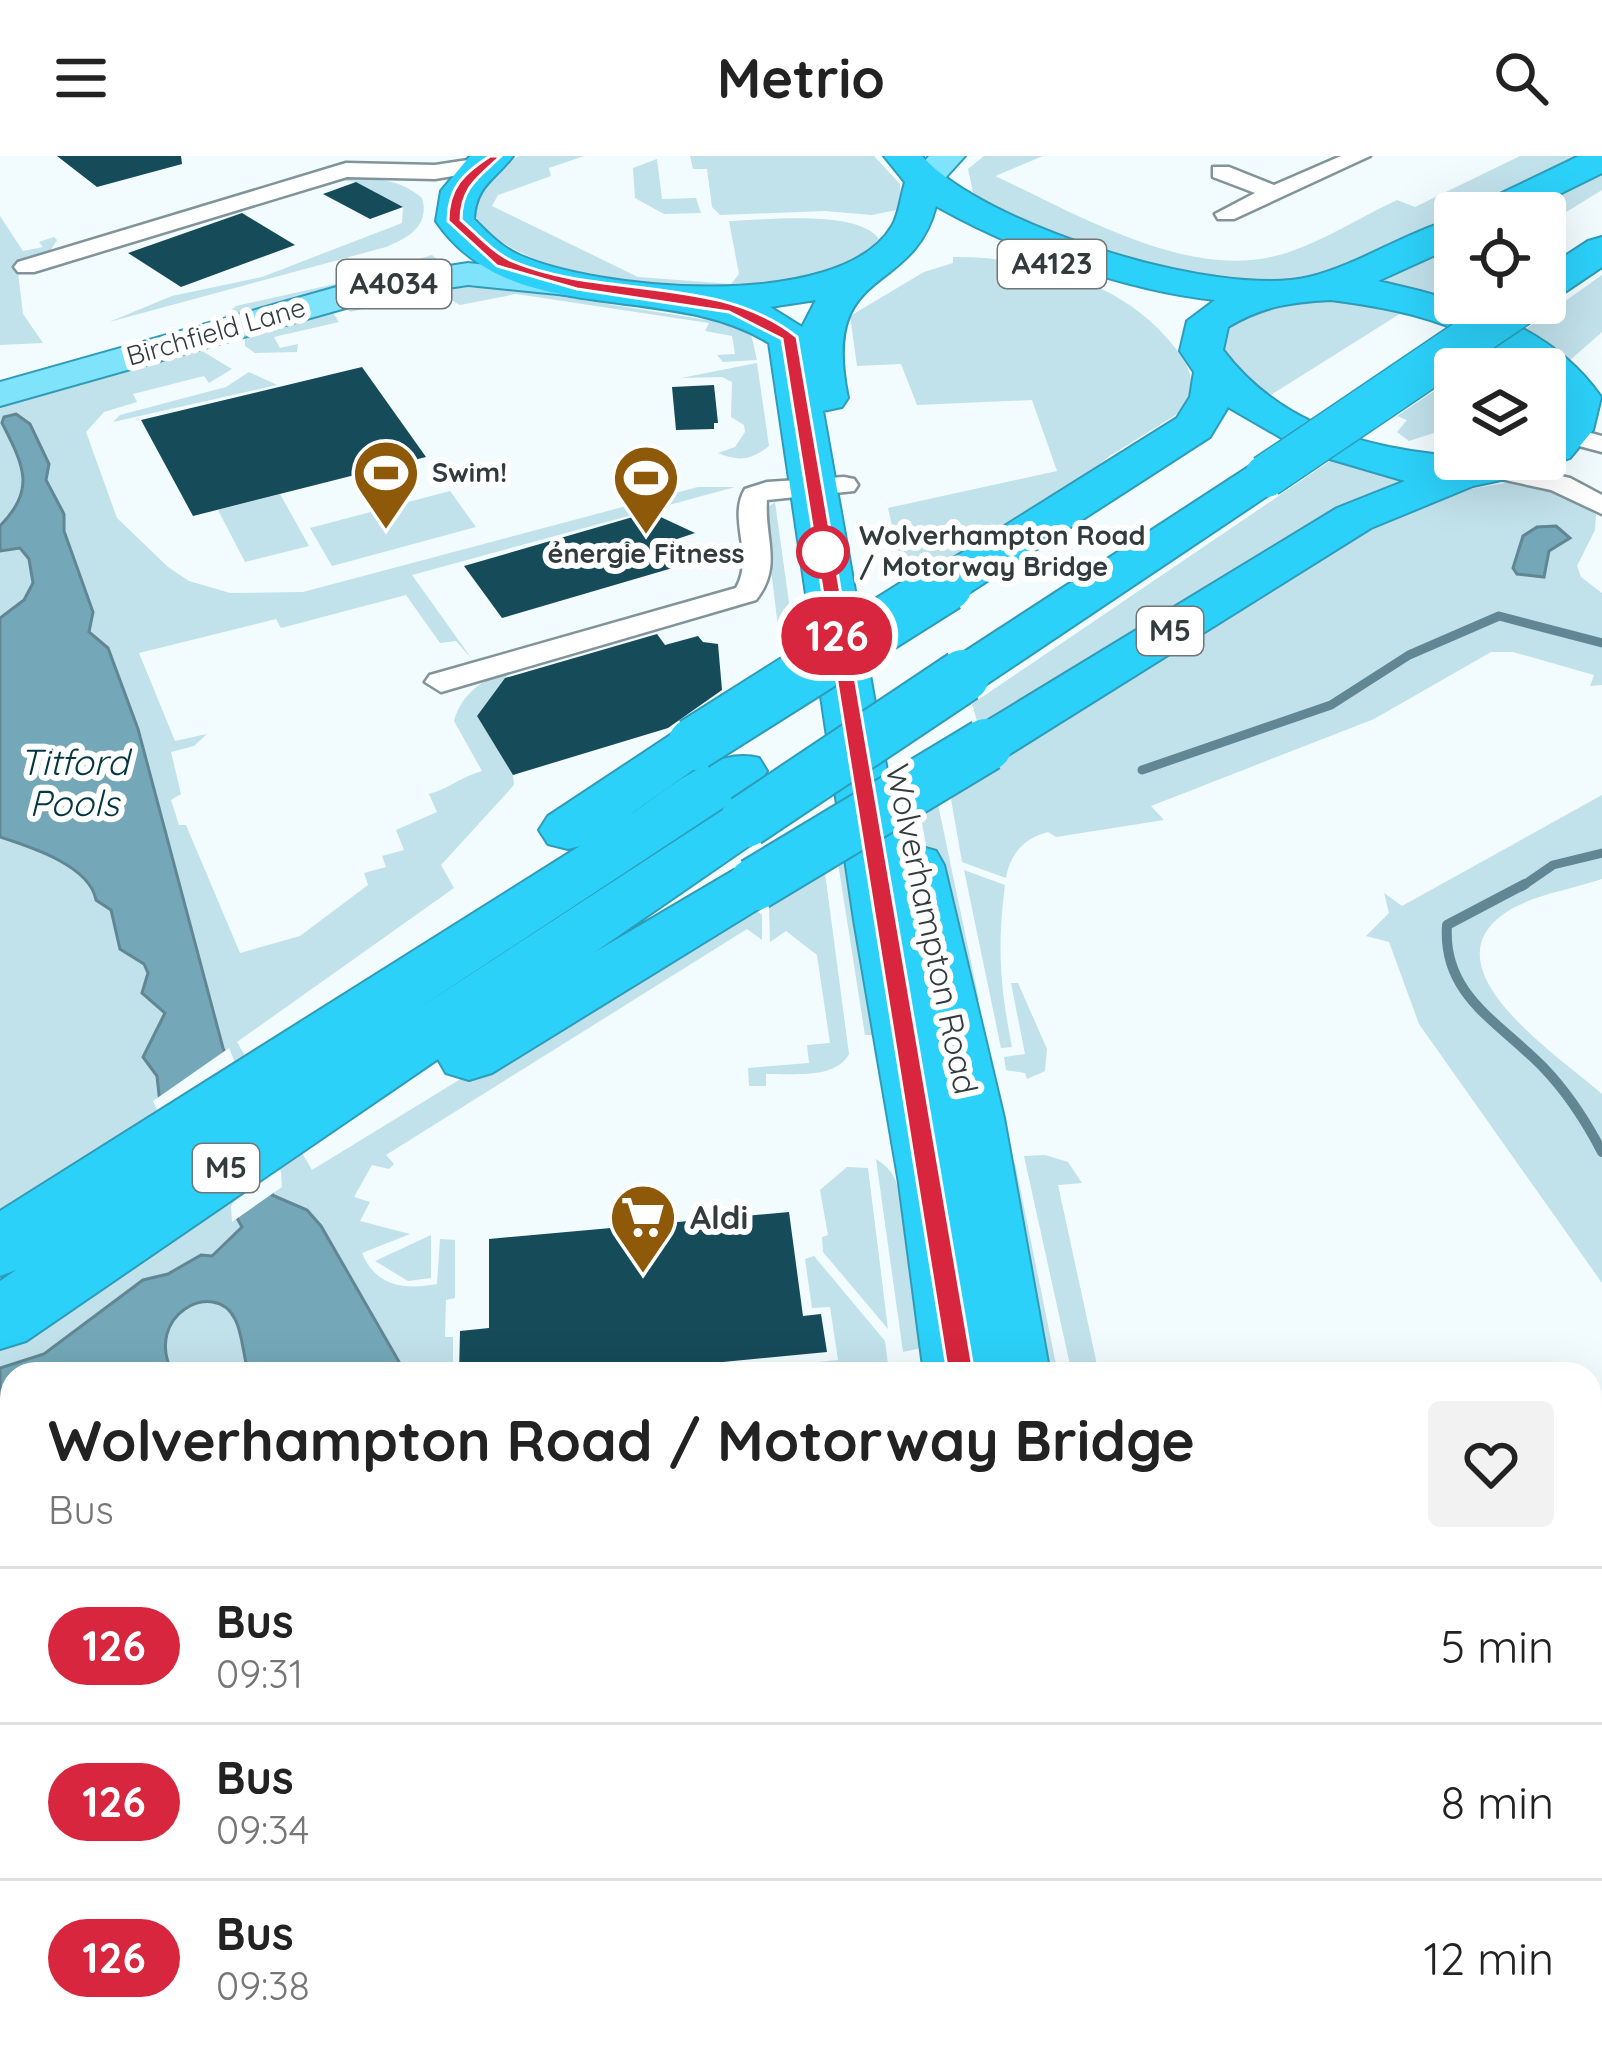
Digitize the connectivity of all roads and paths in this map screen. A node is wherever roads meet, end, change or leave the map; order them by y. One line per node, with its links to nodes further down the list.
1 (965, 156): 10 (highway)
2 (1359, 156): 9 (street)
3 (1602, 159): 8 (highway)
4 (488, 160): 7 (street); 11 (highway)
5 (925, 169): 10 (highway, A4123); 18 (highway, A4123)
6 (1221, 172): 9 (street)
7 (330, 174): 11 (street); 17 (street)
8 (1534, 192)
9 (1275, 193): 12 (street)
10 (961, 205): 20 (highway, A4123)
11 (454, 211): 19 (highway, A4123); 27 (main road, Birchfield Lane / A4034)
12 (1226, 214)
13 (1599, 231): 14 (highway); 16 (highway)
14 (1566, 240)
15 (1434, 241): 20 (highway)
16 (1566, 265)
17 (26, 267)
18 (870, 268): 21 (highway, A4123); 26 (highway, A4123); 35 (highway, Wolverhampton Road / A4123)
19 (577, 285): 21 (highway, A4123); 28 (main road, Birchfield Lane / A4034)
20 (1279, 291): 24 (highway, A4123); 26 (highway, A4123)
21 (700, 302): 35 (highway, Wolverhampton Road / A4123)
22 (1434, 323): 32 (highway, M5)
23 (1486, 324): 32 (highway, M5, bridge)
24 (1524, 348)
25 (1602, 356): 29 (highway)
26 (1207, 363): 30 (highway, A4123); 38 (highway, M5)
27 (0, 371)
28 (0, 394)
29 (1566, 409)
30 (1434, 462)
31 (1566, 464): 36 (street)
32 (1244, 467): 38 (highway, M5)
33 (1446, 480): 41 (highway, M5, bridge)
34 (1558, 480): 37 (street)
35 (828, 486): 39 (street); 42 (highway, Wolverhampton Road / A4123); 42 (highway, Wolverhampton Road / A4123)
36 (1602, 493)
37 (1602, 506)
38 (954, 631): 40 (highway, M5, bridge); 40 (highway, M5, bridge)
39 (441, 682)
40 (726, 779): 41 (highway, M5); 41 (highway, M5)
41 (434, 1000): 43 (highway, M5); 44 (highway, M5)
42 (945, 1114): 45 (highway); 46 (highway, Wolverhampton Road / A4123)
43 (0, 1247)
44 (0, 1319)
45 (957, 1349)
46 (1010, 1362)

